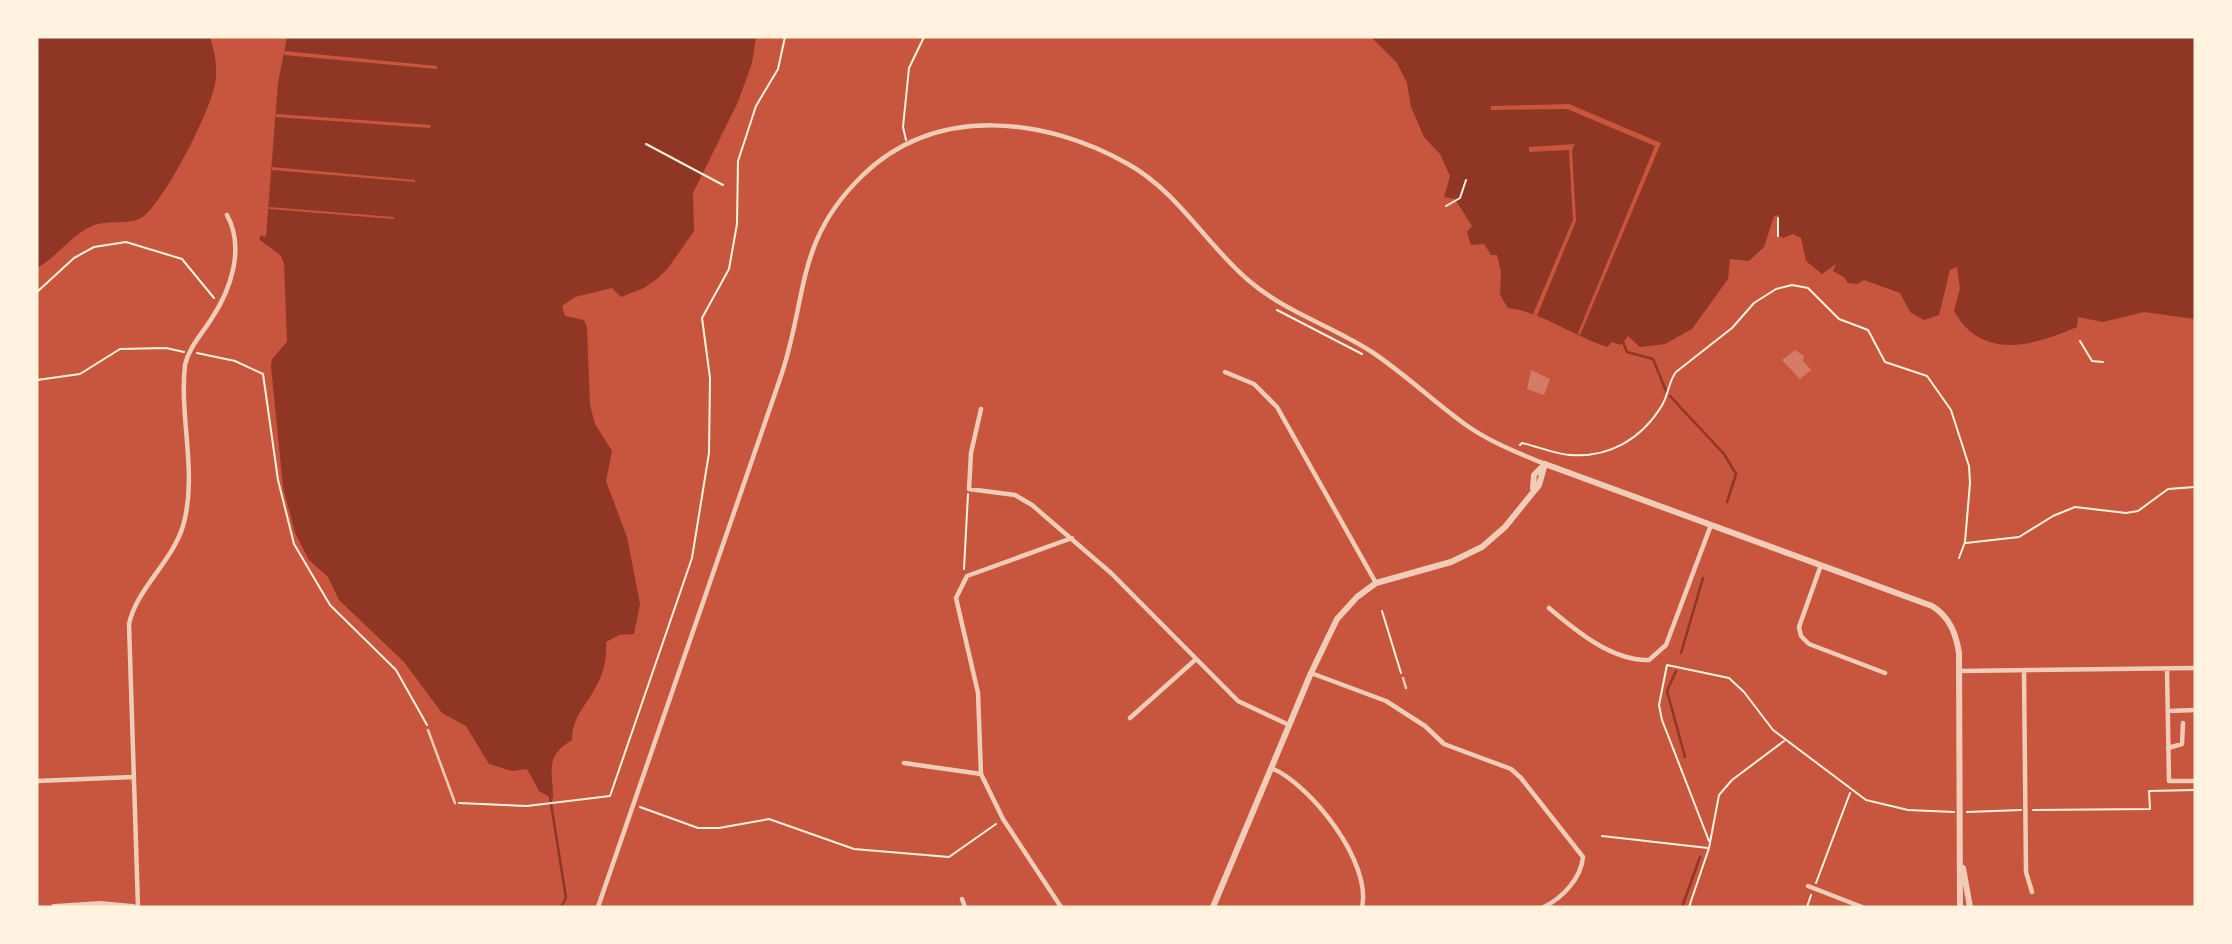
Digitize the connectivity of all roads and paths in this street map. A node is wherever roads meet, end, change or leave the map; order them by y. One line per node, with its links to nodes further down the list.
1 (785, 37): 60 (path)
2 (924, 37): 3 (path)
3 (906, 139)
4 (646, 144): 6 (path)
5 (1466, 180): 7 (path)
6 (723, 184)
7 (1446, 206)
8 (227, 215): 55 (street)
9 (1778, 218): 10 (path)
10 (1778, 236)
11 (37, 292): 12 (path)
12 (214, 298)
13 (1270, 304): 17 (path)
14 (2080, 341): 18 (path)
15 (178, 351): 20 (path)
16 (199, 353): 49 (path)
17 (1366, 356)
18 (2103, 362)
19 (1225, 372): 32 (street)
20 (37, 380)
21 (981, 410): 25 (street)
22 (1522, 443): 28 (path)
23 (1545, 464): 26 (street); 32 (street); 78 (street)
24 (2195, 487): 28 (path)
25 (969, 489): 27 (street); 31 (path)
26 (1711, 525): 30 (street); 33 (street)
27 (1073, 538): 31 (street); 35 (street)
28 (1965, 542): 29 (path)
29 (1959, 558)
30 (1821, 565): 39 (street); 41 (street)
31 (967, 576): 54 (street)
32 (1376, 583): 40 (street)
33 (1549, 608)
34 (1381, 611): 42 (path)
35 (1195, 660): 46 (street); 48 (street)
36 (2195, 668): 37 (street)
37 (2167, 669): 38 (street); 44 (street)
38 (2024, 670): 39 (street); 73 (street)
39 (1959, 671): 70 (street)
40 (1311, 673): 48 (street); 83 (street)
41 (1885, 673)
42 (1403, 678): 43 (lane)
43 (1406, 688)
44 (2168, 710): 45 (street); 51 (street)
45 (2195, 710)
46 (1129, 718)
47 (2183, 723): 51 (street)
48 (1289, 725): 53 (street)
49 (428, 730): 60 (lane)
50 (1784, 740): 59 (path); 68 (path); 68 (path)
51 (2168, 748): 57 (street)
52 (904, 763): 54 (street)
53 (1270, 768): 81 (street); 82 (street)
54 (981, 774): 66 (street)
55 (133, 777): 56 (street); 77 (street)
56 (37, 781)
57 (2195, 781)
58 (2195, 790): 63 (path)
59 (1850, 791): 64 (path); 71 (path)
60 (455, 803)
61 (640, 807): 66 (path)
62 (2020, 810): 65 (path)
63 (2029, 810)
64 (1955, 812)
65 (1968, 812)
66 (1003, 819): 80 (street)
67 (1602, 836): 69 (path)
68 (1709, 841): 69 (path)
69 (1709, 848): 84 (path)
70 (1962, 866): 87 (street); 88 (street)
71 (1816, 884)
72 (1808, 886): 86 (street)
73 (2032, 892)
74 (1811, 895): 85 (path)
75 (962, 899): 79 (street)
76 (54, 907): 77 (street)
77 (136, 907)
78 (598, 907)
79 (965, 907)
80 (1061, 907)
81 (1213, 907)
82 (1362, 907)
83 (1544, 907)
84 (1689, 907)
85 (1807, 907)
86 (1862, 907)
87 (1960, 907)
88 (1969, 907)

